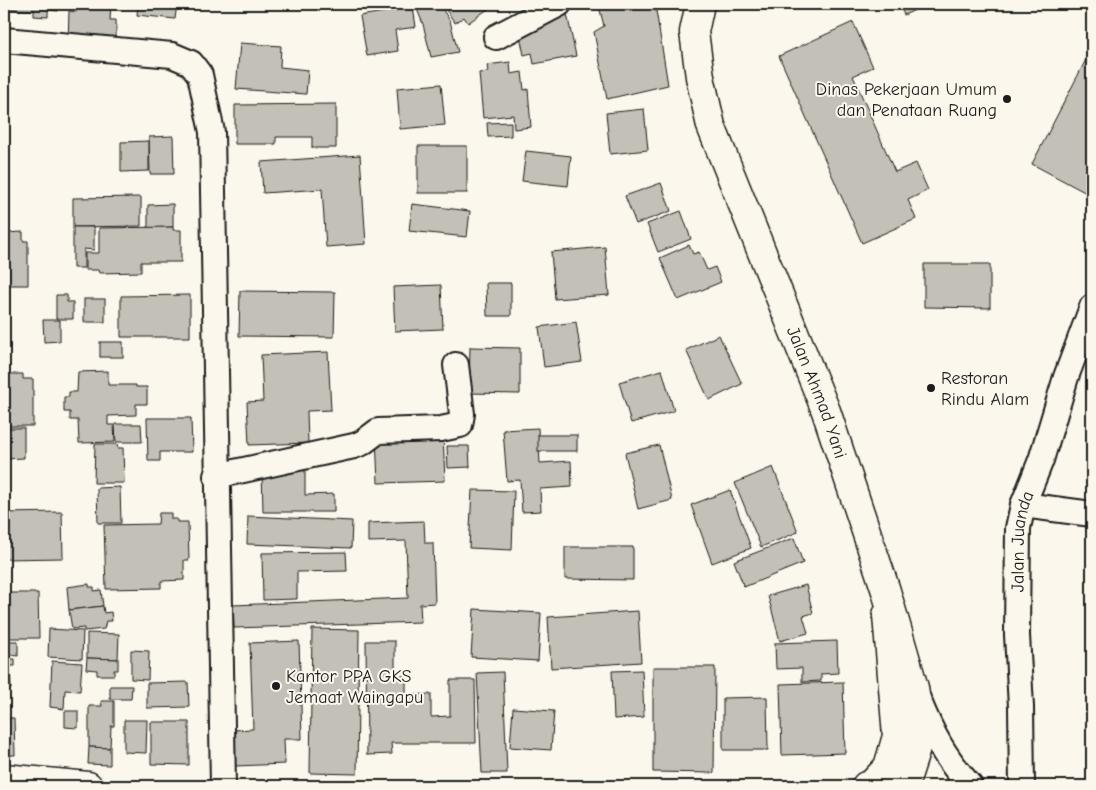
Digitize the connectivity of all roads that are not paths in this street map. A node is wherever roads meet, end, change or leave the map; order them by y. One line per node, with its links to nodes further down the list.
1 (559, 4): 5 (street)
2 (687, 4): 4 (street)
3 (700, 4): 4 (main road, Jalan Ahmad Yani)
4 (694, 32): 12 (main road, Jalan Ahmad Yani)
5 (496, 37)
6 (4, 40): 9 (street)
7 (1092, 307): 10 (street, Jalan Juanda)
8 (456, 365): 9 (street)
9 (216, 476): 16 (street)
10 (1023, 505): 11 (street); 20 (street, Jalan Juanda)
11 (1092, 514)
12 (886, 591): 13 (main road, Jalan Ahmad Yani); 17 (main road)
13 (914, 688): 18 (main road, Jalan Ahmad Yani); 19 (street)
14 (4, 778): 15 (main road)
15 (88, 786)
16 (222, 786)
17 (866, 786)
18 (904, 786)
19 (970, 786)
20 (1022, 786)

